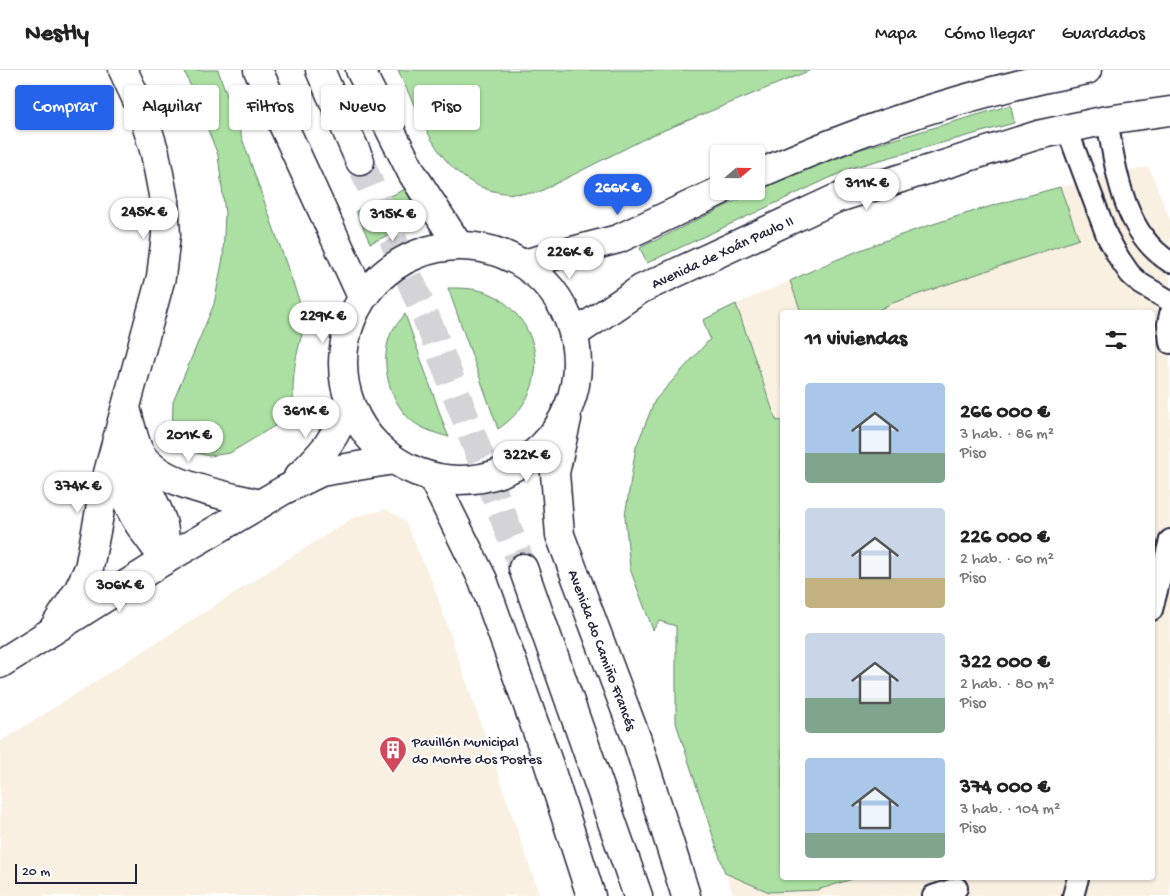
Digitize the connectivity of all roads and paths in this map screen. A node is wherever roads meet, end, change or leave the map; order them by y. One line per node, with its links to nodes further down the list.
1 (123, 70): 22 (street)
2 (258, 70): 15 (street)
3 (320, 70): 9 (street)
4 (360, 70): 12 (street)
5 (1087, 70): 10 (street)
6 (1170, 112): 7 (street, Avenida de Xoán Paulo II)
7 (1107, 120): 8 (street, Avenida de Xoán Paulo II); 13 (lane)
8 (1067, 129): 16 (lane); 18 (street, Avenida de Xoán Paulo II)
9 (360, 161)
10 (765, 171)
11 (710, 196): 14 (street)
12 (457, 243): 14 (street); 15 (street)
13 (1170, 262)
14 (523, 264): 18 (street)
15 (362, 296): 21 (street)
16 (1170, 301)
17 (1170, 314): 19 (lane)
18 (574, 334): 20 (street)
19 (1170, 343)
20 (572, 398): 24 (street); 37 (street, Avenida do Camiño Francés)
21 (349, 401): 23 (street); 25 (street)
22 (126, 408): 26 (street); 28 (street); 31 (street)
23 (394, 460): 24 (street); 25 (street)
24 (432, 478): 35 (street)
25 (284, 490): 26 (street)
26 (260, 504): 28 (street)
27 (1170, 540): 30 (lane)
28 (165, 560): 31 (street)
29 (523, 568): 36 (street)
30 (1155, 598)
31 (52, 631): 32 (street)
32 (0, 664)
33 (1077, 880): 39 (lane)
34 (957, 888): 38 (lane)
35 (592, 896)
36 (638, 896)
37 (686, 896)
38 (933, 896)
39 (1073, 896)

